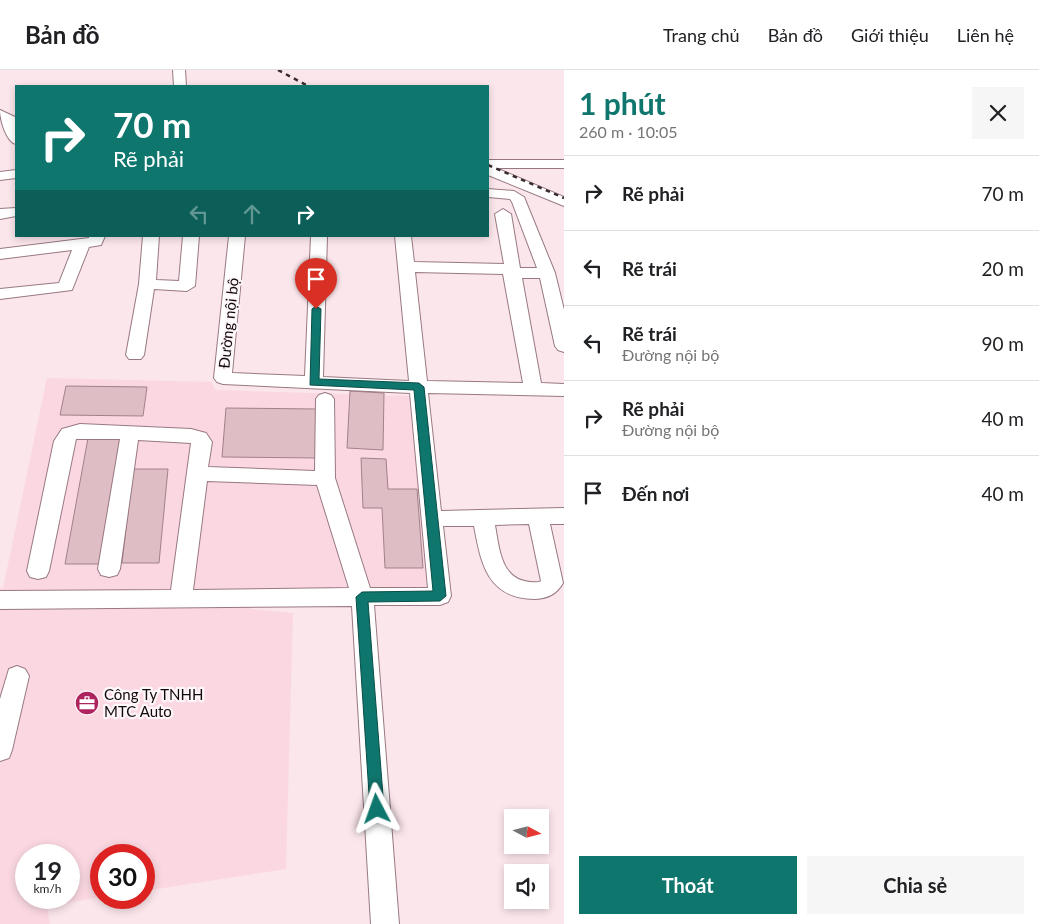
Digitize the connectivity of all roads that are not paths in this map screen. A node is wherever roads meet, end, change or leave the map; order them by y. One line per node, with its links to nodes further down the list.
1 (179, 70): 2 (street)
2 (180, 85)
3 (0, 114): 4 (street)
4 (15, 137)
5 (489, 164): 6 (street)
6 (564, 164)
7 (489, 170): 11 (street)
8 (15, 174): 9 (street)
9 (0, 176)
10 (489, 193): 25 (street)
11 (564, 202)
12 (15, 212): 13 (street)
13 (0, 214)
14 (502, 214): 24 (street)
15 (97, 237): 21 (street)
16 (151, 237): 26 (street)
17 (191, 237): 26 (street)
18 (237, 237): 30 (street, Đường nội bộ)
19 (319, 237): 30 (street)
20 (403, 237): 23 (street)
21 (82, 245): 22 (street); 27 (street)
22 (0, 254)
23 (406, 267): 24 (street); 31 (street)
24 (511, 271): 25 (street); 32 (street)
25 (547, 273): 28 (street)
26 (147, 284): 29 (street)
27 (0, 294)
28 (564, 346)
29 (134, 354)
30 (314, 382): 31 (street, Đường nội bộ)
31 (419, 387): 32 (street, Đường nội bộ); 40 (street)
32 (533, 389): 33 (street, Đường nội bộ)
33 (564, 390)
34 (325, 399): 37 (street)
35 (130, 434): 36 (street); 42 (street); 43 (street)
36 (197, 474): 37 (street); 45 (street)
37 (325, 478): 44 (street)
38 (564, 516): 39 (street)
39 (538, 517): 41 (street); 41 (street)
40 (432, 518): 41 (street); 44 (street)
41 (483, 518)
42 (109, 569)
43 (38, 571)
44 (362, 597): 45 (street); 49 (street)
45 (181, 599): 46 (street)
46 (0, 600)
47 (17, 676): 48 (street)
48 (0, 750)
49 (385, 924)

